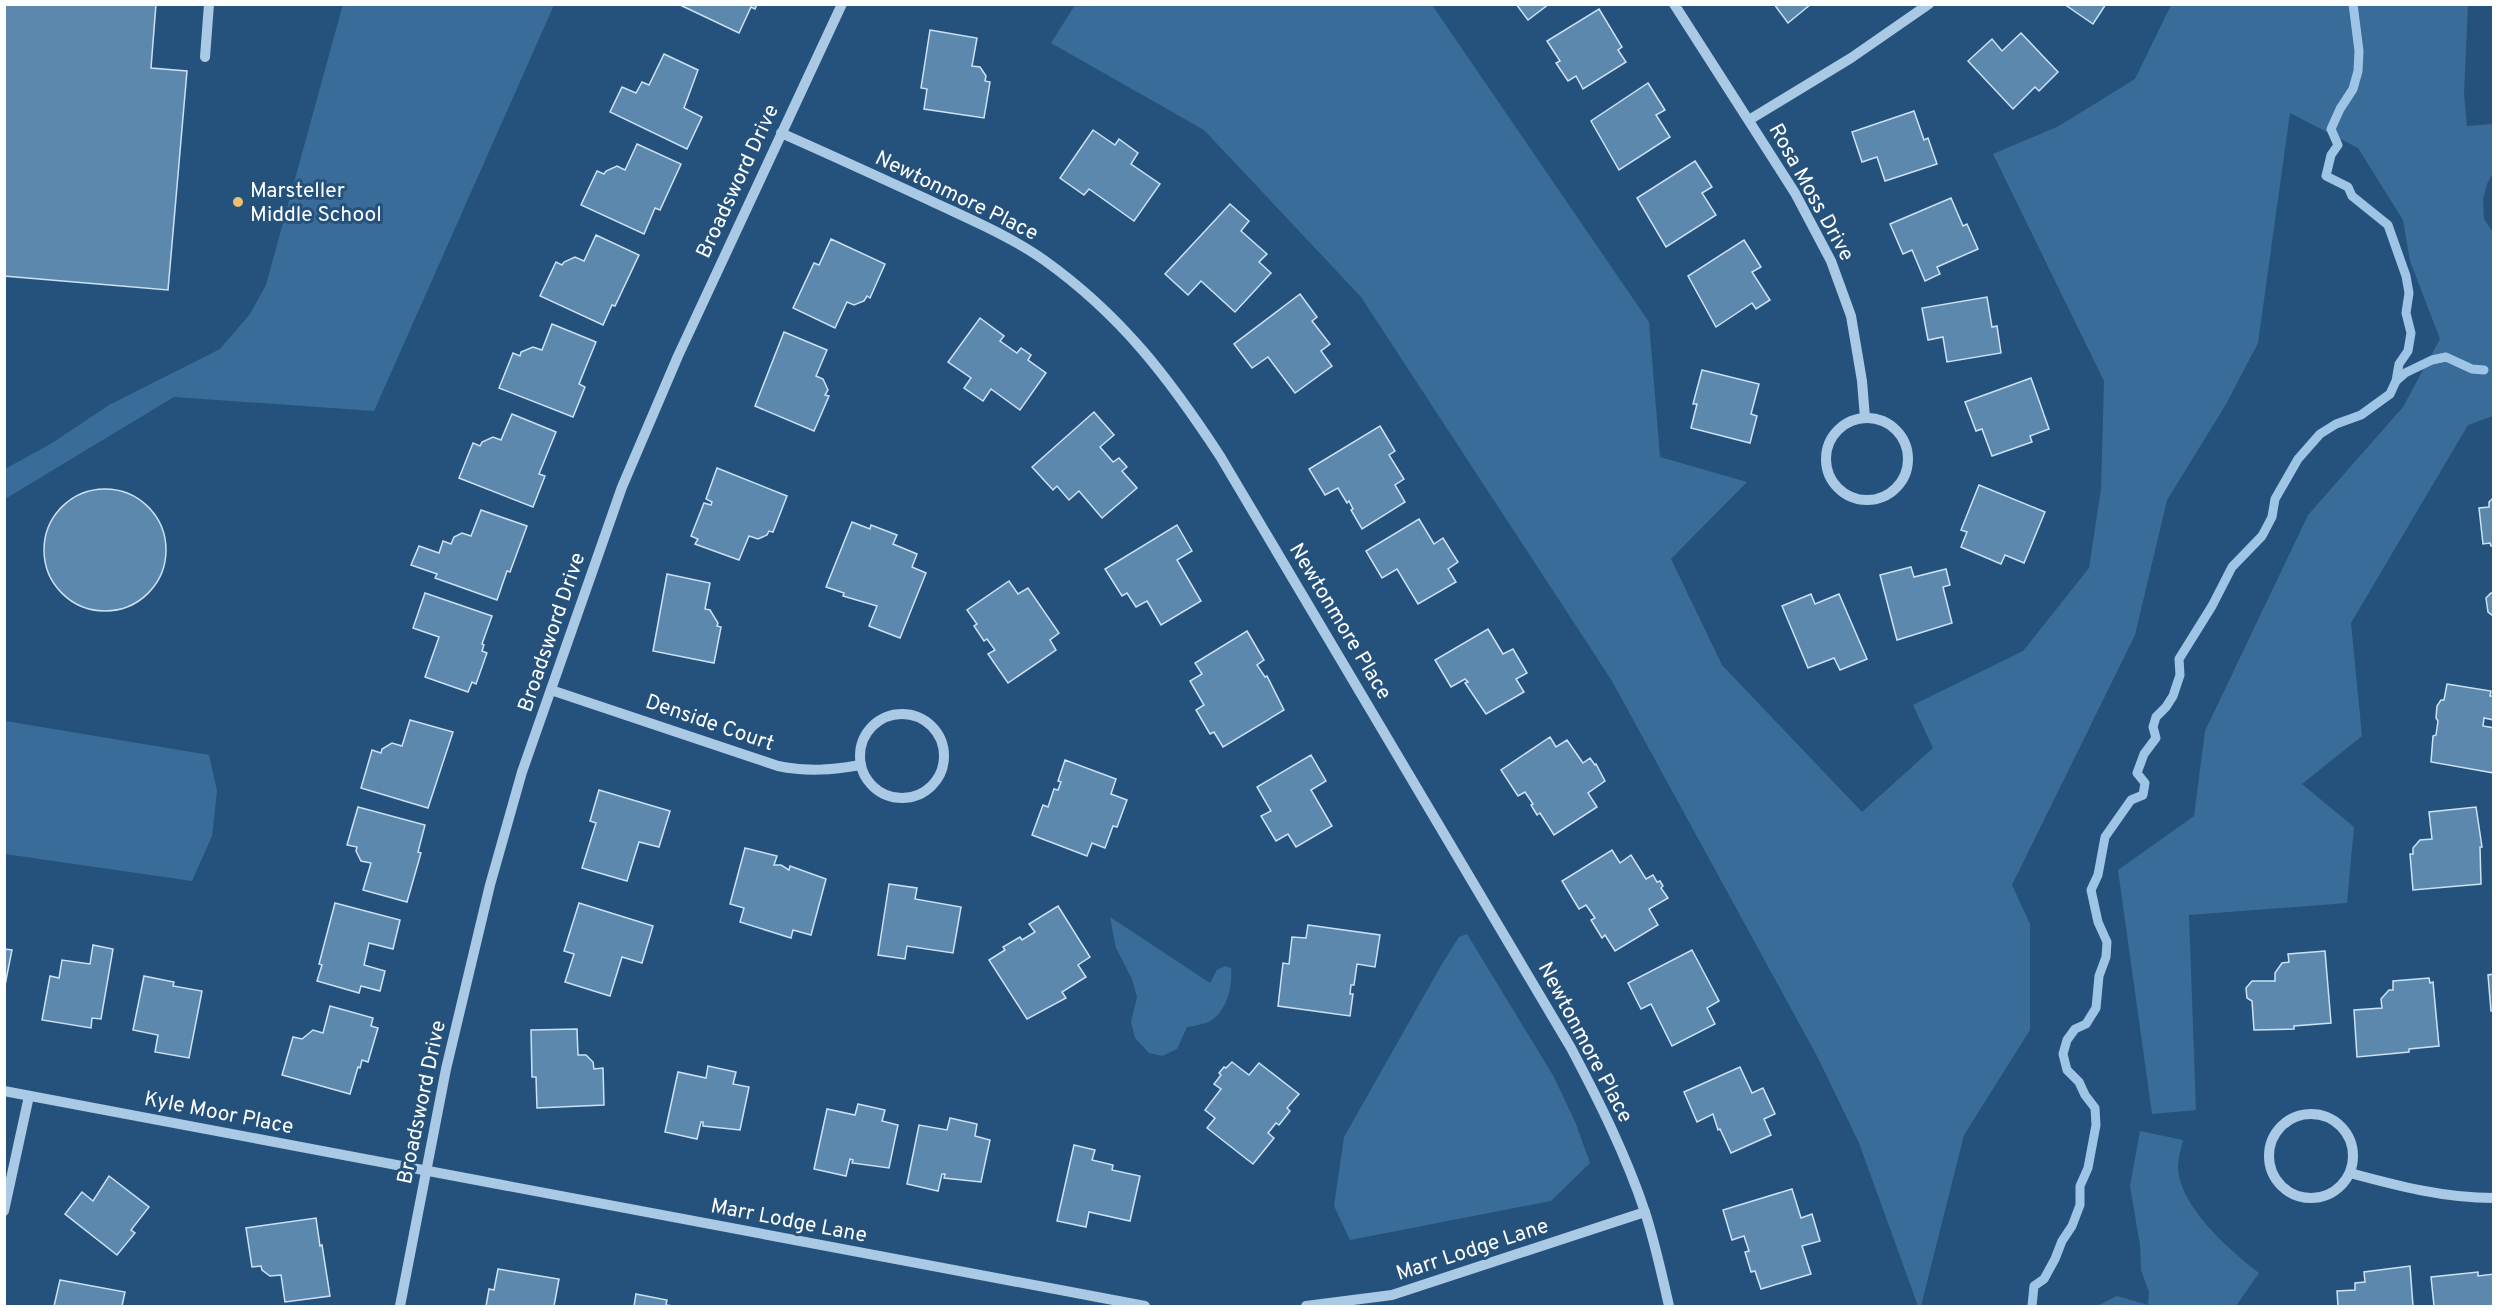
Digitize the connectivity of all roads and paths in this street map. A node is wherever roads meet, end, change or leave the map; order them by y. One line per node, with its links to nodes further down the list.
1 (209, 4): 5 (street)
2 (842, 4): 7 (street, Broadsword Drive)
3 (1674, 4): 6 (street, Rosa Moss Drive)
4 (1929, 4): 6 (street)
5 (205, 57)
6 (1749, 120): 8 (street, Rosa Moss Drive)
7 (781, 133): 9 (street, Broadsword Drive); 17 (street, Newtonmore Place)
8 (1865, 418): 8 (street)
9 (551, 690): 10 (street, Denside Court); 13 (street, Broadsword Drive)
10 (861, 765): 10 (street)
11 (4, 1090): 12 (street, Kyle Moor Place)
12 (29, 1096): 13 (street, Kyle Moor Place); 16 (street)
13 (426, 1170): 18 (street, Broadsword Drive); 19 (street, Marr Lodge Lane)
14 (2350, 1173): 14 (street); 15 (street)
15 (2493, 1198)
16 (4, 1211)
17 (1645, 1212): 20 (street, Marr Lodge Lane); 21 (street, Newtonmore Place)
18 (400, 1306)
19 (1145, 1306)
20 (1306, 1306)
21 (1669, 1306)

